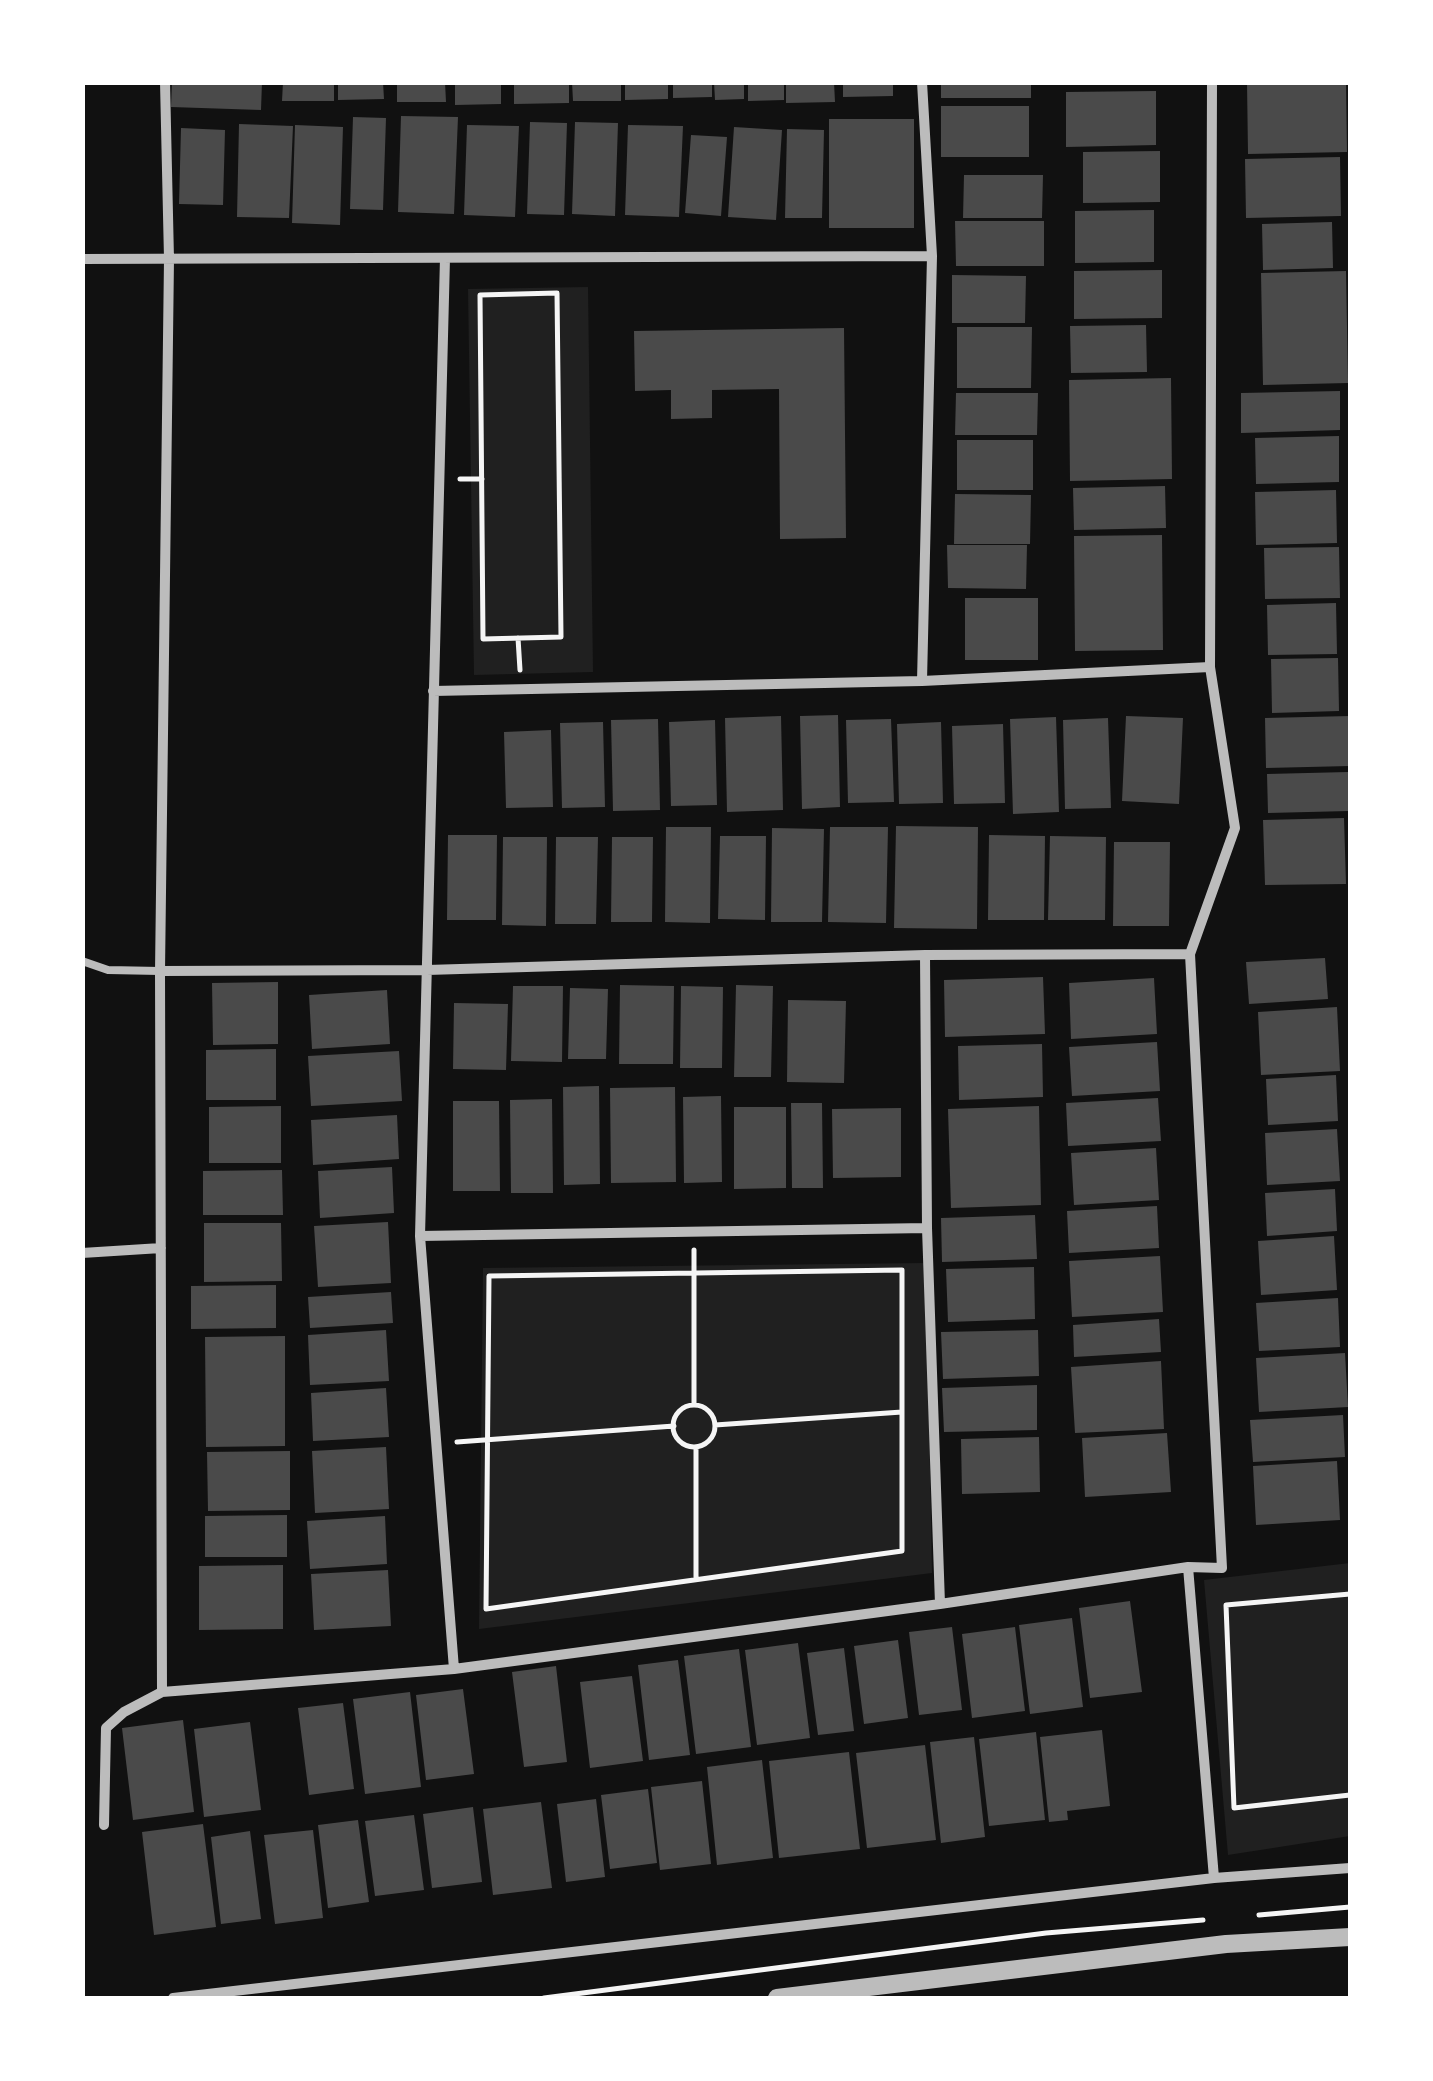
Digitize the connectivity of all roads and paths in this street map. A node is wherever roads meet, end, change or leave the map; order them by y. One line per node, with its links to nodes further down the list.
1 (164, 82): 7 (street)
2 (922, 82): 4 (street)
3 (1212, 82): 9 (street)
4 (932, 256): 5 (street); 10 (street)
5 (445, 258): 7 (street); 12 (street)
6 (82, 259): 7 (street)
7 (169, 259): 17 (street)
8 (518, 638): 8 (path); 11 (path)
9 (1210, 666): 10 (street); 13 (street)
10 (922, 681): 11 (street)
11 (521, 689): 12 (street)
12 (433, 691): 16 (street)
13 (1190, 954): 14 (street); 31 (street)
14 (925, 955): 16 (street); 18 (street)
15 (82, 961): 17 (lane)
16 (427, 970): 17 (street); 20 (street)
17 (160, 971): 21 (street)
18 (927, 1228): 19 (street); 34 (street)
19 (694, 1232): 20 (street); 23 (path)
20 (420, 1236): 29 (street)
21 (161, 1248): 22 (street); 36 (street)
22 (82, 1253)
23 (694, 1274): 24 (path); 25 (path); 28 (path)
24 (694, 1405): 26 (path); 27 (path)
25 (902, 1412): 26 (path); 32 (path)
26 (715, 1425): 30 (path)
27 (674, 1426): 28 (path); 30 (path)
28 (487, 1440): 29 (path); 32 (path)
29 (436, 1444): 35 (street)
30 (696, 1446): 32 (path)
31 (1188, 1567): 34 (street); 40 (street)
32 (696, 1580)
33 (1350, 1594): 37 (path)
34 (940, 1604): 35 (street)
35 (454, 1670): 36 (street)
36 (162, 1692): 38 (street)
37 (1350, 1795)
38 (104, 1825)
39 (1350, 1868): 40 (street)
40 (1214, 1878): 45 (street)
41 (1350, 1907): 42 (path)
42 (1256, 1915)
43 (1218, 1918): 46 (path)
44 (1350, 1937): 47 (street)
45 (173, 1998)
46 (544, 1998)
47 (777, 1998)

